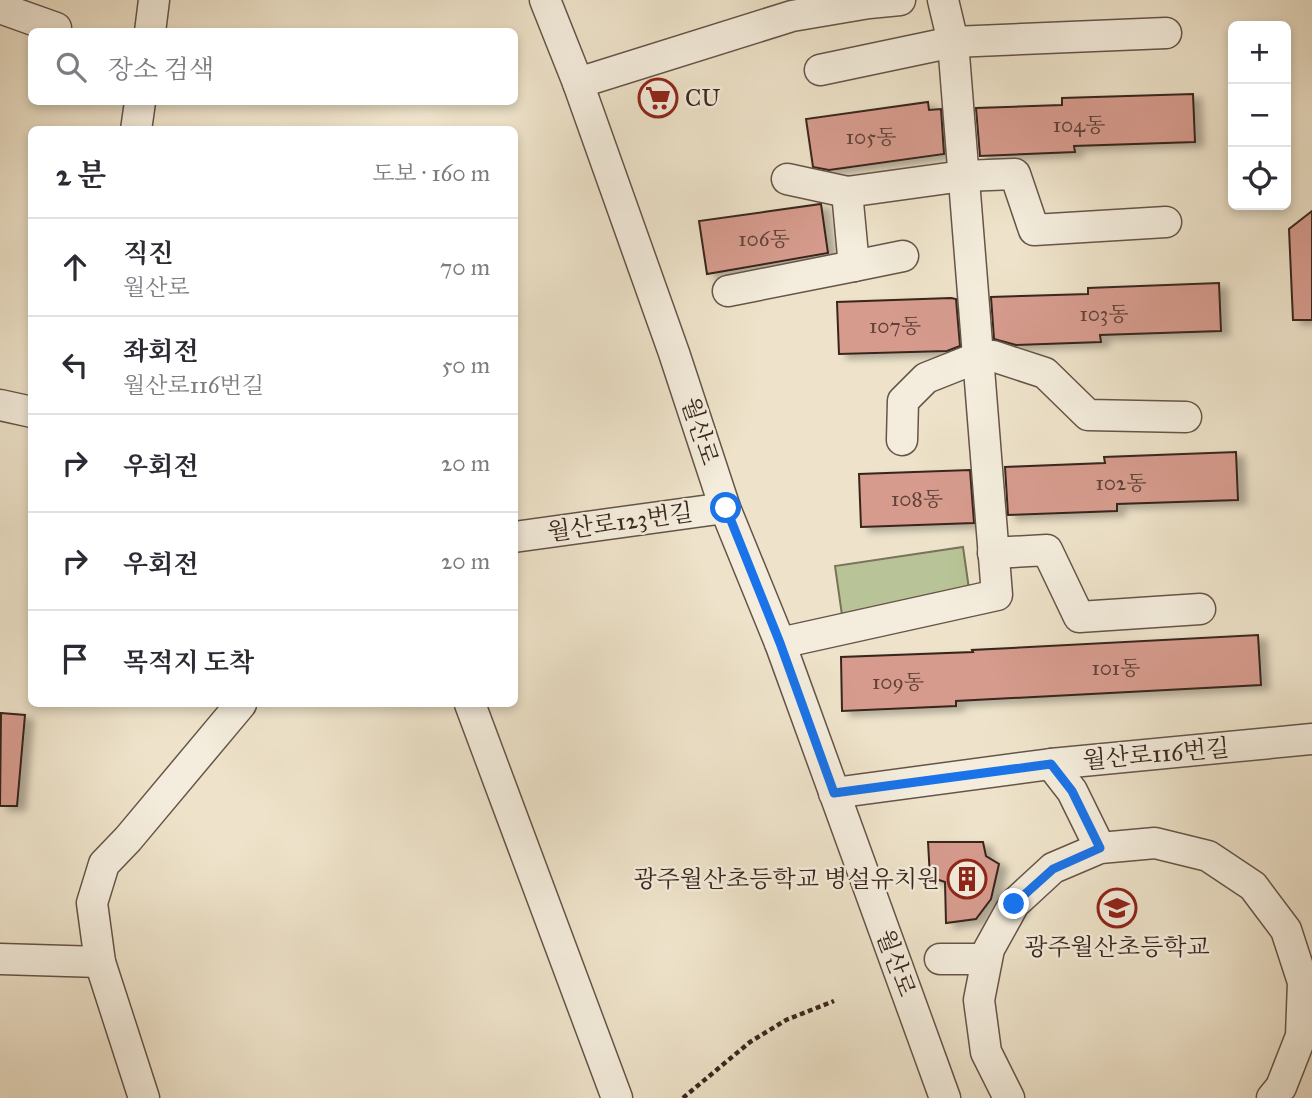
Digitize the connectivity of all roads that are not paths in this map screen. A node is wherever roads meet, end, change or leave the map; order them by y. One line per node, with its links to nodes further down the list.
1 (154, 0): 7 (street)
2 (545, 0): 11 (street, 월산로)
3 (900, 0): 11 (street)
4 (943, 0): 9 (street)
5 (0, 8): 6 (street)
6 (56, 28)
7 (150, 28)
8 (1166, 33): 9 (street)
9 (953, 42): 10 (street); 14 (street)
10 (820, 70)
11 (578, 83): 26 (street, 월산로)
12 (140, 105): 13 (street)
13 (137, 126)
14 (963, 176): 16 (street); 17 (street); 21 (street)
15 (787, 179): 16 (street)
16 (847, 192): 19 (street)
17 (1166, 222)
18 (903, 256): 19 (street)
19 (854, 266): 20 (street)
20 (728, 291)
21 (979, 357): 24 (street); 25 (street); 28 (street)
22 (0, 405): 23 (street)
23 (28, 411)
24 (1186, 417)
25 (901, 440)
26 (726, 508): 27 (street, 월산로123번길); 30 (street, 월산로)
27 (518, 536)
28 (993, 553): 29 (street); 30 (street)
29 (1200, 609)
30 (780, 643): 35 (street, 월산로)
31 (238, 707): 40 (street)
32 (471, 707): 42 (street)
33 (1312, 739): 34 (street, 월산로116번길)
34 (1051, 764): 35 (street, 월산로116번길); 36 (street)
35 (834, 793): 43 (street, 월산로)
36 (1100, 848): 39 (street); 45 (street)
37 (0, 959): 40 (street)
38 (940, 960): 39 (street)
39 (986, 960): 44 (street)
40 (100, 962): 41 (street)
41 (144, 1098)
42 (617, 1098)
43 (944, 1098)
44 (1009, 1098)
45 (1272, 1098)

